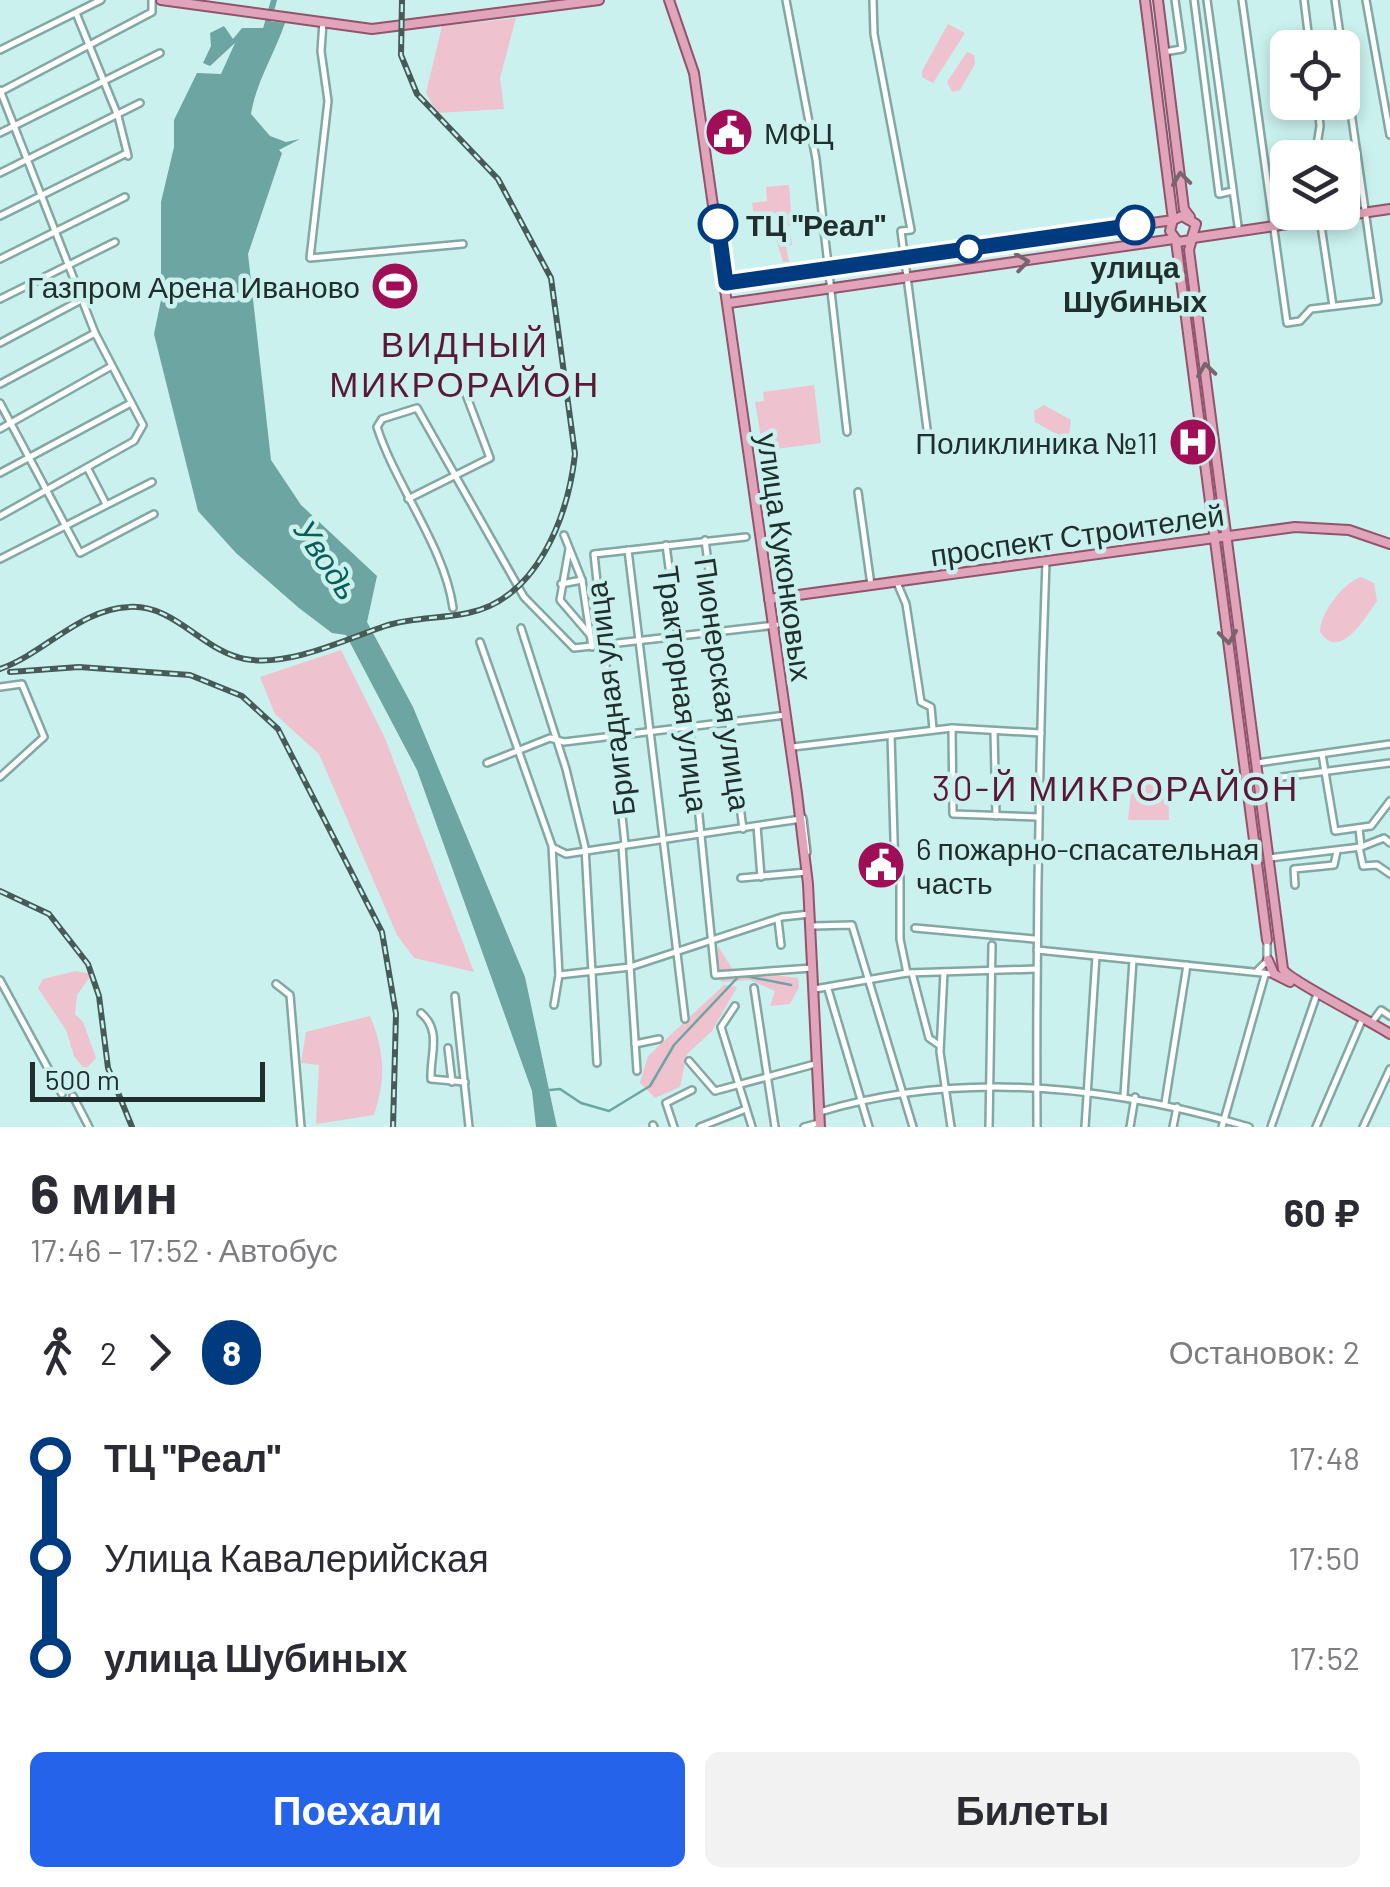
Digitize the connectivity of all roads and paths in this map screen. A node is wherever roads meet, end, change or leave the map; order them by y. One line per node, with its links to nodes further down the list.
1 (101, 0): 19 (street)
2 (152, 0): 23 (street)
3 (160, 0): 20 (main road)
4 (182, 0): 20 (main road)
5 (575, 0): 21 (main road)
6 (599, 0): 21 (main road)
7 (670, 0): 65 (main road, улица Куконковых)
8 (786, 0): 61 (street)
9 (873, 0): 58 (street)
10 (1145, 0): 25 (main road)
11 (1158, 0): 26 (main road)
12 (1175, 0): 26 (street)
13 (1194, 0): 37 (street)
14 (1207, 0): 37 (street)
15 (1242, 0): 45 (street)
16 (1304, 0): 22 (street)
17 (1336, 0): 43 (street)
18 (1366, 0): 34 (street)
19 (76, 12): 23 (street); 24 (street)
20 (258, 14): 21 (main road)
21 (323, 24): 57 (street)
22 (1308, 30)
23 (89, 44): 28 (street); 29 (street)
24 (0, 50)
25 (1151, 50): 26 (main road); 46 (main road)
26 (1164, 50): 47 (main road, one-way to 26)
27 (160, 53): 28 (street)
28 (104, 81): 31 (street); 32 (street)
29 (0, 92): 32 (street)
30 (140, 103): 31 (street)
31 (118, 116): 35 (street); 38 (street)
32 (15, 125): 33 (street); 35 (street)
33 (0, 133)
34 (1390, 135)
35 (29, 159): 36 (street); 38 (street)
36 (0, 173)
37 (1234, 192): 50 (street)
38 (42, 194): 44 (street); 53 (street)
39 (124, 197): 53 (street)
40 (1390, 208): 43 (main road)
41 (1360, 211): 43 (main road)
42 (1360, 211): 43 (main road)
43 (1365, 211): 68 (street)
44 (0, 216)
45 (1270, 216)
46 (1173, 220): 47 (main road); 55 (main road); 58 (main road)
47 (1193, 221): 50 (main road); 54 (main road)
48 (1270, 224): 50 (main road)
49 (1270, 224): 54 (main road)
50 (1238, 226)
51 (1272, 230): 68 (street)
52 (1322, 230): 68 (street)
53 (56, 232): 59 (street); 60 (street)
54 (1192, 239): 55 (main road); 80 (main road, one-way to 54)
55 (1175, 240): 62 (main road, one-way to 55); 81 (main road)
56 (115, 242): 60 (street)
57 (462, 244)
58 (904, 258): 61 (main road); 62 (street)
59 (0, 259)
60 (69, 264): 66 (street); 67 (street)
61 (828, 269): 64 (street); 65 (main road)
62 (909, 278): 64 (main road); 78 (street)
63 (111, 284): 66 (street)
64 (831, 289): 65 (main road); 79 (street)
65 (728, 293): 109 (main road, улица Куконковых)
66 (82, 298): 69 (street); 70 (street)
67 (0, 300)
68 (1333, 306)
69 (95, 333): 71 (street); 72 (street)
70 (0, 343)
71 (110, 368): 75 (street); 76 (street)
72 (0, 384)
73 (464, 390): 85 (street)
74 (0, 403): 76 (street)
75 (129, 404): 82 (street); 83 (street)
76 (12, 423): 77 (street); 82 (street)
77 (0, 430)
78 (927, 430)
79 (847, 432)
80 (1216, 440): 81 (street); 96 (main road)
81 (1203, 442): 98 (main road)
82 (30, 457): 84 (street); 87 (street)
83 (88, 469): 87 (street); 90 (street)
84 (0, 473)
85 (454, 478): 89 (street); 89 (street); 119 (street)
86 (152, 482): 90 (street)
87 (48, 490): 92 (street); 93 (street)
88 (858, 492): 108 (street)
89 (408, 499): 110 (street)
90 (106, 504): 93 (street)
91 (154, 514): 93 (street)
92 (0, 516)
93 (65, 524): 103 (street)
94 (564, 535): 101 (street)
95 (746, 537): 97 (street)
96 (1229, 537): 98 (main road, проспект Строителей); 100 (main road, проспект Строителей); 122 (main road)
97 (704, 539): 99 (street); 113 (street, Пионерская улица)
98 (1216, 539): 104 (main road, проспект Строителей); 123 (main road, one-way to 123)
99 (666, 545): 102 (street); 115 (street, Тракторная улица)
100 (1390, 546)
101 (569, 549): 105 (street); 107 (street)
102 (628, 550): 117 (street); 118 (street, Бригадная улица)
103 (0, 559)
104 (1046, 563): 106 (main road, проспект Строителей); 130 (street)
105 (582, 580): 107 (street); 114 (street)
106 (898, 583): 108 (main road, проспект Строителей); 128 (street)
107 (561, 584): 114 (street)
108 (871, 586): 109 (main road, проспект Строителей)
109 (771, 601): 111 (main road, улица Куконковых)
110 (453, 608)
111 (774, 626): 113 (street); 121 (main road, улица Куконковых); 136 (main road, улица Куконковых)
112 (521, 628): 133 (street)
113 (715, 633): 115 (street); 124 (street, Пионерская улица)
114 (590, 635): 119 (street)
115 (678, 638): 117 (street); 125 (street, Тракторная улица)
116 (480, 642): 137 (street)
117 (640, 642): 118 (street); 127 (street)
118 (605, 646): 119 (street); 132 (street, Бригадная улица)
119 (592, 647)
120 (0, 687): 145 (street)
121 (786, 715): 124 (street); 136 (main road, улица Куконковых)
122 (1252, 717): 123 (street); 140 (main road)
123 (1239, 719): 139 (main road)
124 (728, 721): 125 (street); 153 (street, Пионерская улица)
125 (690, 726): 127 (street); 155 (street, Тракторная улица)
126 (952, 728): 128 (street); 129 (street); 148 (street)
127 (652, 730): 132 (street); 156 (street)
128 (933, 730): 131 (street)
129 (994, 730): 130 (street); 148 (street)
130 (1040, 733): 149 (street)
131 (891, 735): 136 (street); 193 (street)
132 (614, 736): 133 (street); 160 (street, Бригадная улица)
133 (556, 738): 137 (street); 163 (street)
134 (1390, 744): 135 (street)
135 (1376, 746): 138 (street); 143 (street)
136 (792, 747): 150 (main road, улица Куконковых)
137 (515, 752): 141 (street); 161 (street)
138 (1322, 754): 140 (street); 144 (street)
139 (1244, 762): 140 (street); 158 (main road)
140 (1257, 762): 157 (main road)
141 (487, 763)
142 (1390, 763): 143 (street)
143 (1379, 764): 144 (street)
144 (1326, 771): 146 (street); 152 (street)
145 (0, 777)
146 (1282, 777)
147 (1390, 801): 152 (street)
148 (996, 816): 149 (street)
149 (1038, 817): 175 (street)
150 (802, 819): 151 (street); 166 (main road, улица Куконковых); 173 (main road, улица Куконковых)
151 (756, 826): 153 (street); 168 (street)
152 (1359, 828): 162 (street)
153 (743, 829): 155 (street)
154 (1390, 831): 159 (street)
155 (702, 833): 156 (street); 177 (street, Тракторная улица)
156 (666, 839): 160 (street); 180 (street)
157 (1267, 839): 158 (street); 165 (main road)
158 (1254, 840): 176 (main road)
159 (1387, 840): 162 (street)
160 (624, 844): 163 (street); 185 (street, Бригадная улица)
161 (552, 846): 163 (street); 194 (street)
162 (1360, 847): 164 (street); 167 (street)
163 (584, 850): 191 (street)
164 (1336, 850): 165 (street); 170 (street)
165 (1269, 858): 190 (main road)
166 (807, 872): 168 (street); 171 (main road, улица Куконковых)
167 (1390, 874)
168 (761, 876): 169 (street)
169 (741, 878)
170 (1295, 885)
171 (810, 914): 172 (street); 186 (main road, улица Куконковых)
172 (778, 920): 177 (street); 178 (street)
173 (812, 926): 196 (street); 199 (main road, улица Куконковых)
174 (915, 928): 175 (street)
175 (1034, 939): 181 (street)
176 (1267, 940): 190 (street)
177 (712, 941): 180 (street); 186 (street, Тракторная улица)
178 (781, 945)
179 (992, 945): 187 (street)
180 (678, 952): 185 (street); 207 (street)
181 (1037, 952): 182 (street); 189 (street)
182 (1096, 957): 183 (street); 227 (street)
183 (1133, 961): 184 (street); 230 (street)
184 (1187, 966): 192 (street); 234 (street)
185 (630, 967): 191 (street); 211 (street, Бригадная улица)
186 (812, 968): 216 (main road, улица Куконковых)
187 (992, 969): 188 (street); 189 (street); 223 (street)
188 (944, 970): 193 (street); 212 (street)
189 (1037, 970): 224 (street)
190 (1275, 971): 192 (street); 192 (street); 201 (main road); 208 (main road); 238 (street)
191 (592, 972): 194 (street); 215 (street)
192 (1255, 972)
193 (909, 973): 196 (street); 212 (street)
194 (559, 974): 203 (street)
195 (0, 980): 228 (street)
196 (869, 980): 200 (street); 229 (street)
197 (276, 984): 241 (street)
198 (754, 988): 219 (street)
199 (815, 989): 200 (street); 237 (main road, улица Куконковых)
200 (828, 989): 233 (street)
201 (1317, 994): 208 (main road); 257 (street)
202 (456, 996): 221 (street)
203 (554, 1006)
204 (735, 1006): 222 (street)
205 (421, 1014): 220 (street)
206 (1390, 1016): 208 (street)
207 (686, 1019)
208 (1367, 1020): 209 (main road); 258 (street)
209 (1390, 1035)
210 (660, 1039): 211 (street)
211 (634, 1044): 218 (street, Бригадная улица)
212 (939, 1045): 225 (street)
213 (448, 1048): 220 (street)
214 (689, 1061): 222 (street)
215 (597, 1063)
216 (815, 1064): 219 (street); 239 (main road, улица Куконковых)
217 (1390, 1069): 259 (street)
218 (636, 1071)
219 (766, 1078): 222 (street); 246 (street)
220 (452, 1082): 221 (street)
221 (466, 1082): 242 (street)
222 (738, 1084): 236 (street)
223 (988, 1088): 224 (street); 225 (street); 251 (street)
224 (1036, 1088): 227 (street); 252 (street)
225 (944, 1089): 229 (street); 250 (street)
226 (692, 1090): 243 (street)
227 (1087, 1090): 230 (street); 253 (street)
228 (62, 1094)
229 (902, 1094): 233 (street); 249 (street)
230 (1124, 1094): 232 (street)
231 (73, 1096): 240 (street)
232 (1135, 1097): 234 (street); 254 (street)
233 (862, 1102): 237 (street); 248 (street)
234 (1165, 1104): 235 (street)
235 (1178, 1107): 238 (street); 255 (street)
236 (746, 1109): 244 (street); 245 (street)
237 (820, 1112): 239 (main road, улица Куконковых)
238 (1223, 1123): 256 (street)
239 (820, 1126): 247 (street)
240 (89, 1127)
241 (301, 1127)
242 (469, 1127)
243 (674, 1127)
244 (700, 1127)
245 (752, 1127)
246 (775, 1127)
247 (804, 1127)
248 (869, 1127)
249 (913, 1127)
250 (952, 1127)
251 (988, 1127)
252 (1036, 1127)
253 (1085, 1127)
254 (1130, 1127)
255 (1174, 1127)
256 (1250, 1127)
257 (1271, 1127)
258 (1316, 1127)
259 (1362, 1127)

